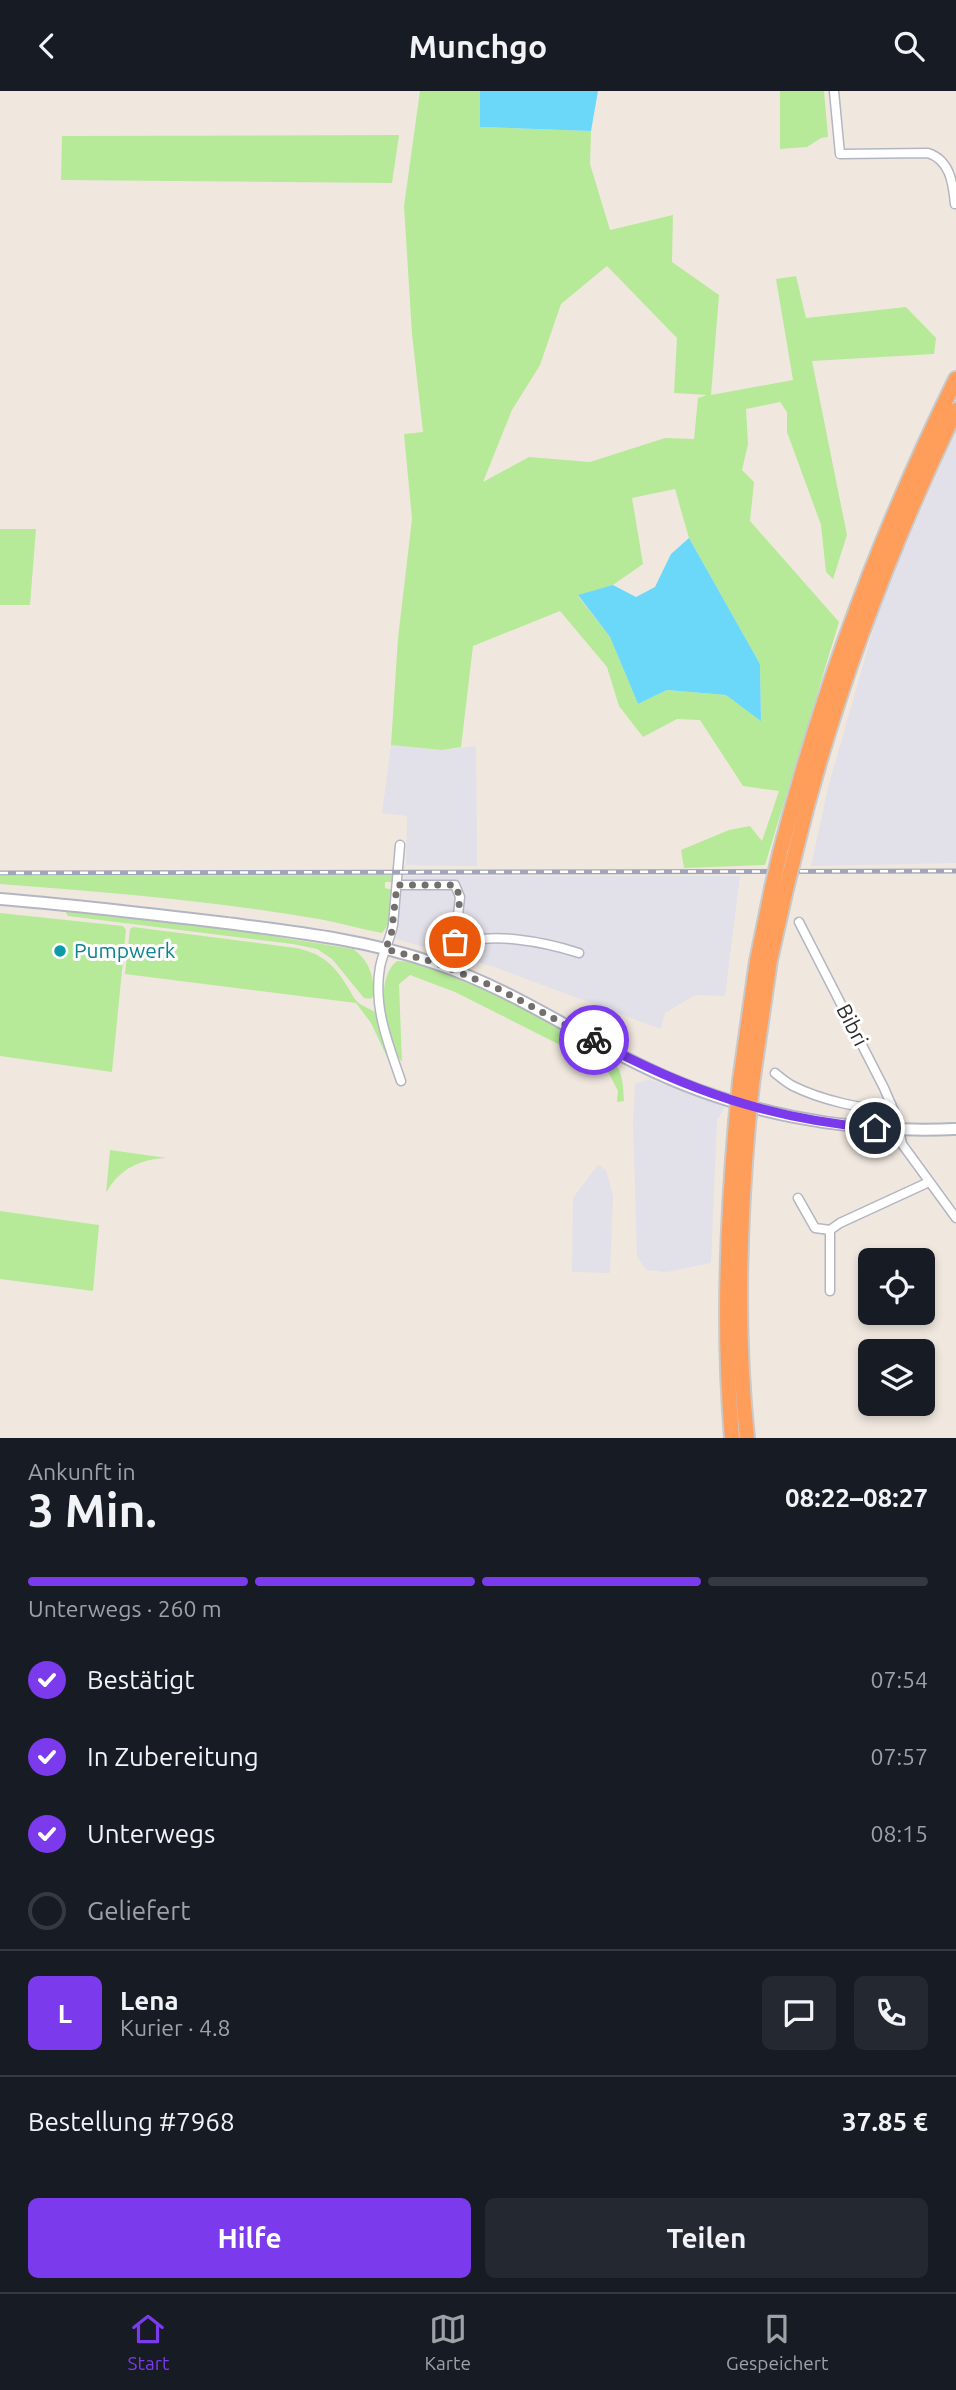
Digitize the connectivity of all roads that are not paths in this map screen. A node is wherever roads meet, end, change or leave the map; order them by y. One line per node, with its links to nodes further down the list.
1 (834, 91): 2 (street)
2 (955, 204)
3 (956, 379): 4 (highway)
4 (951, 409): 14 (highway, bridge)
5 (400, 845): 6 (street)
6 (397, 885): 9 (street); 10 (street)
7 (0, 899): 9 (main road)
8 (799, 922): 13 (street, Bibri)
9 (385, 949): 12 (street); 16 (main road)
10 (579, 953)
11 (775, 1073): 13 (street)
12 (401, 1081)
13 (891, 1104): 16 (street, Bibri)
14 (742, 1123): 22 (highway); 23 (highway)
15 (956, 1129): 16 (main road)
16 (898, 1130): 17 (street, Bibri)
17 (929, 1182): 19 (street, Bibri); 20 (street)
18 (799, 1198): 20 (street)
19 (956, 1218)
20 (830, 1230): 21 (street)
21 (830, 1291)
22 (732, 1438)
23 (747, 1438)

